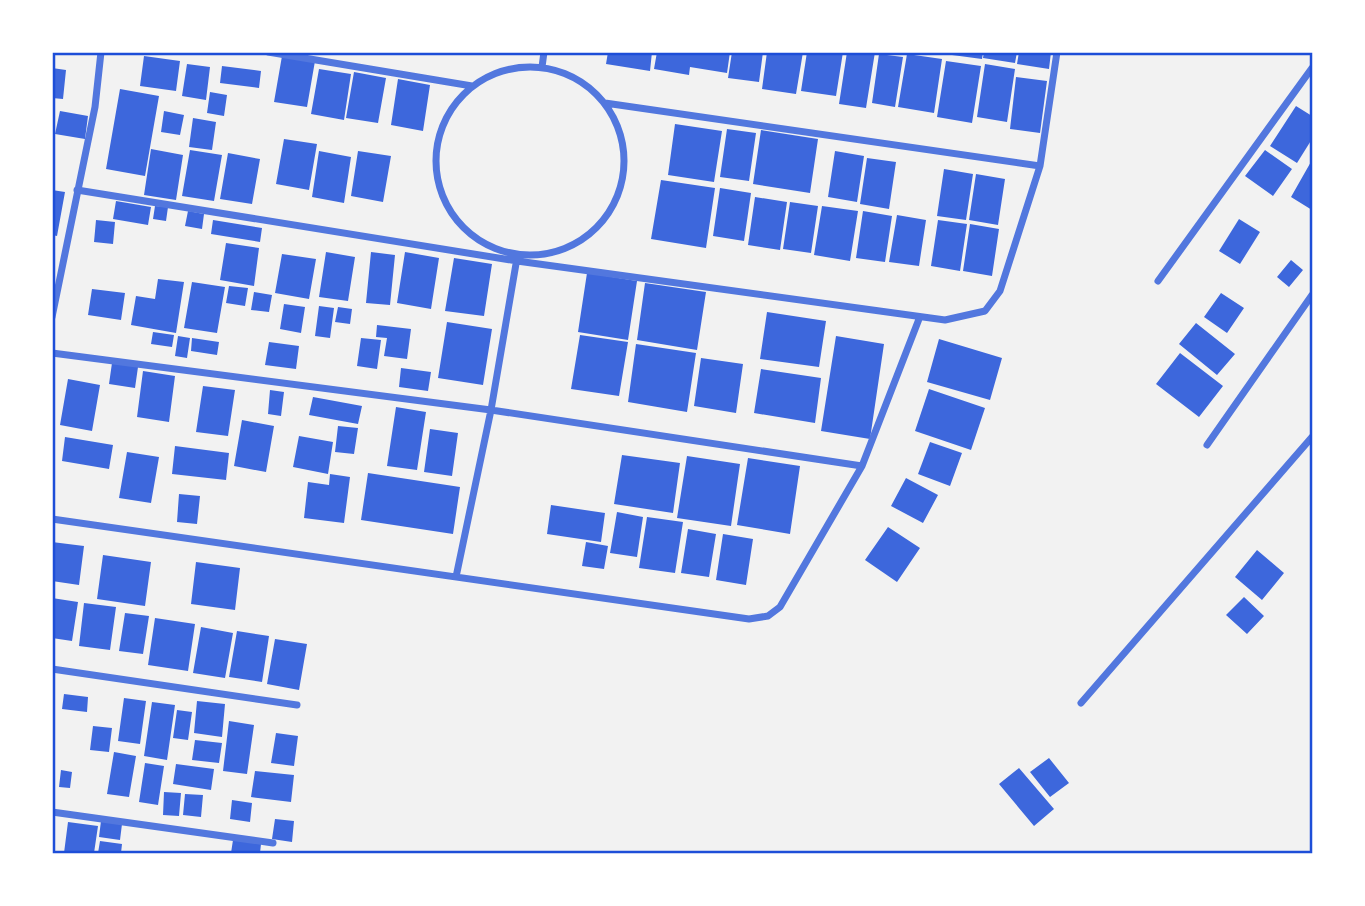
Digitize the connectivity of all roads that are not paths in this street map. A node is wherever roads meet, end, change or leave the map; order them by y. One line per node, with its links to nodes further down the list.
1 (101, 52): 10 (street)
2 (268, 52): 7 (street)
3 (544, 52): 5 (street)
4 (1058, 52): 9 (street)
5 (542, 67): 7 (street); 8 (street)
6 (1312, 68): 12 (street)
7 (472, 86): 11 (street)
8 (605, 103): 9 (street); 11 (street)
9 (1040, 166): 15 (street)
10 (77, 190): 11 (street); 14 (street)
11 (517, 258): 15 (street); 17 (street)
12 (1158, 281)
13 (1312, 295): 19 (street)
14 (52, 317)
15 (919, 319): 20 (street)
16 (52, 353): 17 (street)
17 (491, 410): 20 (street); 22 (street)
18 (1312, 437): 24 (street)
19 (1207, 445)
20 (862, 466): 22 (street)
21 (52, 519): 22 (street)
22 (456, 577)
23 (52, 669): 25 (street)
24 (1081, 703)
25 (297, 705)
26 (52, 812): 27 (street)
27 (273, 843)

